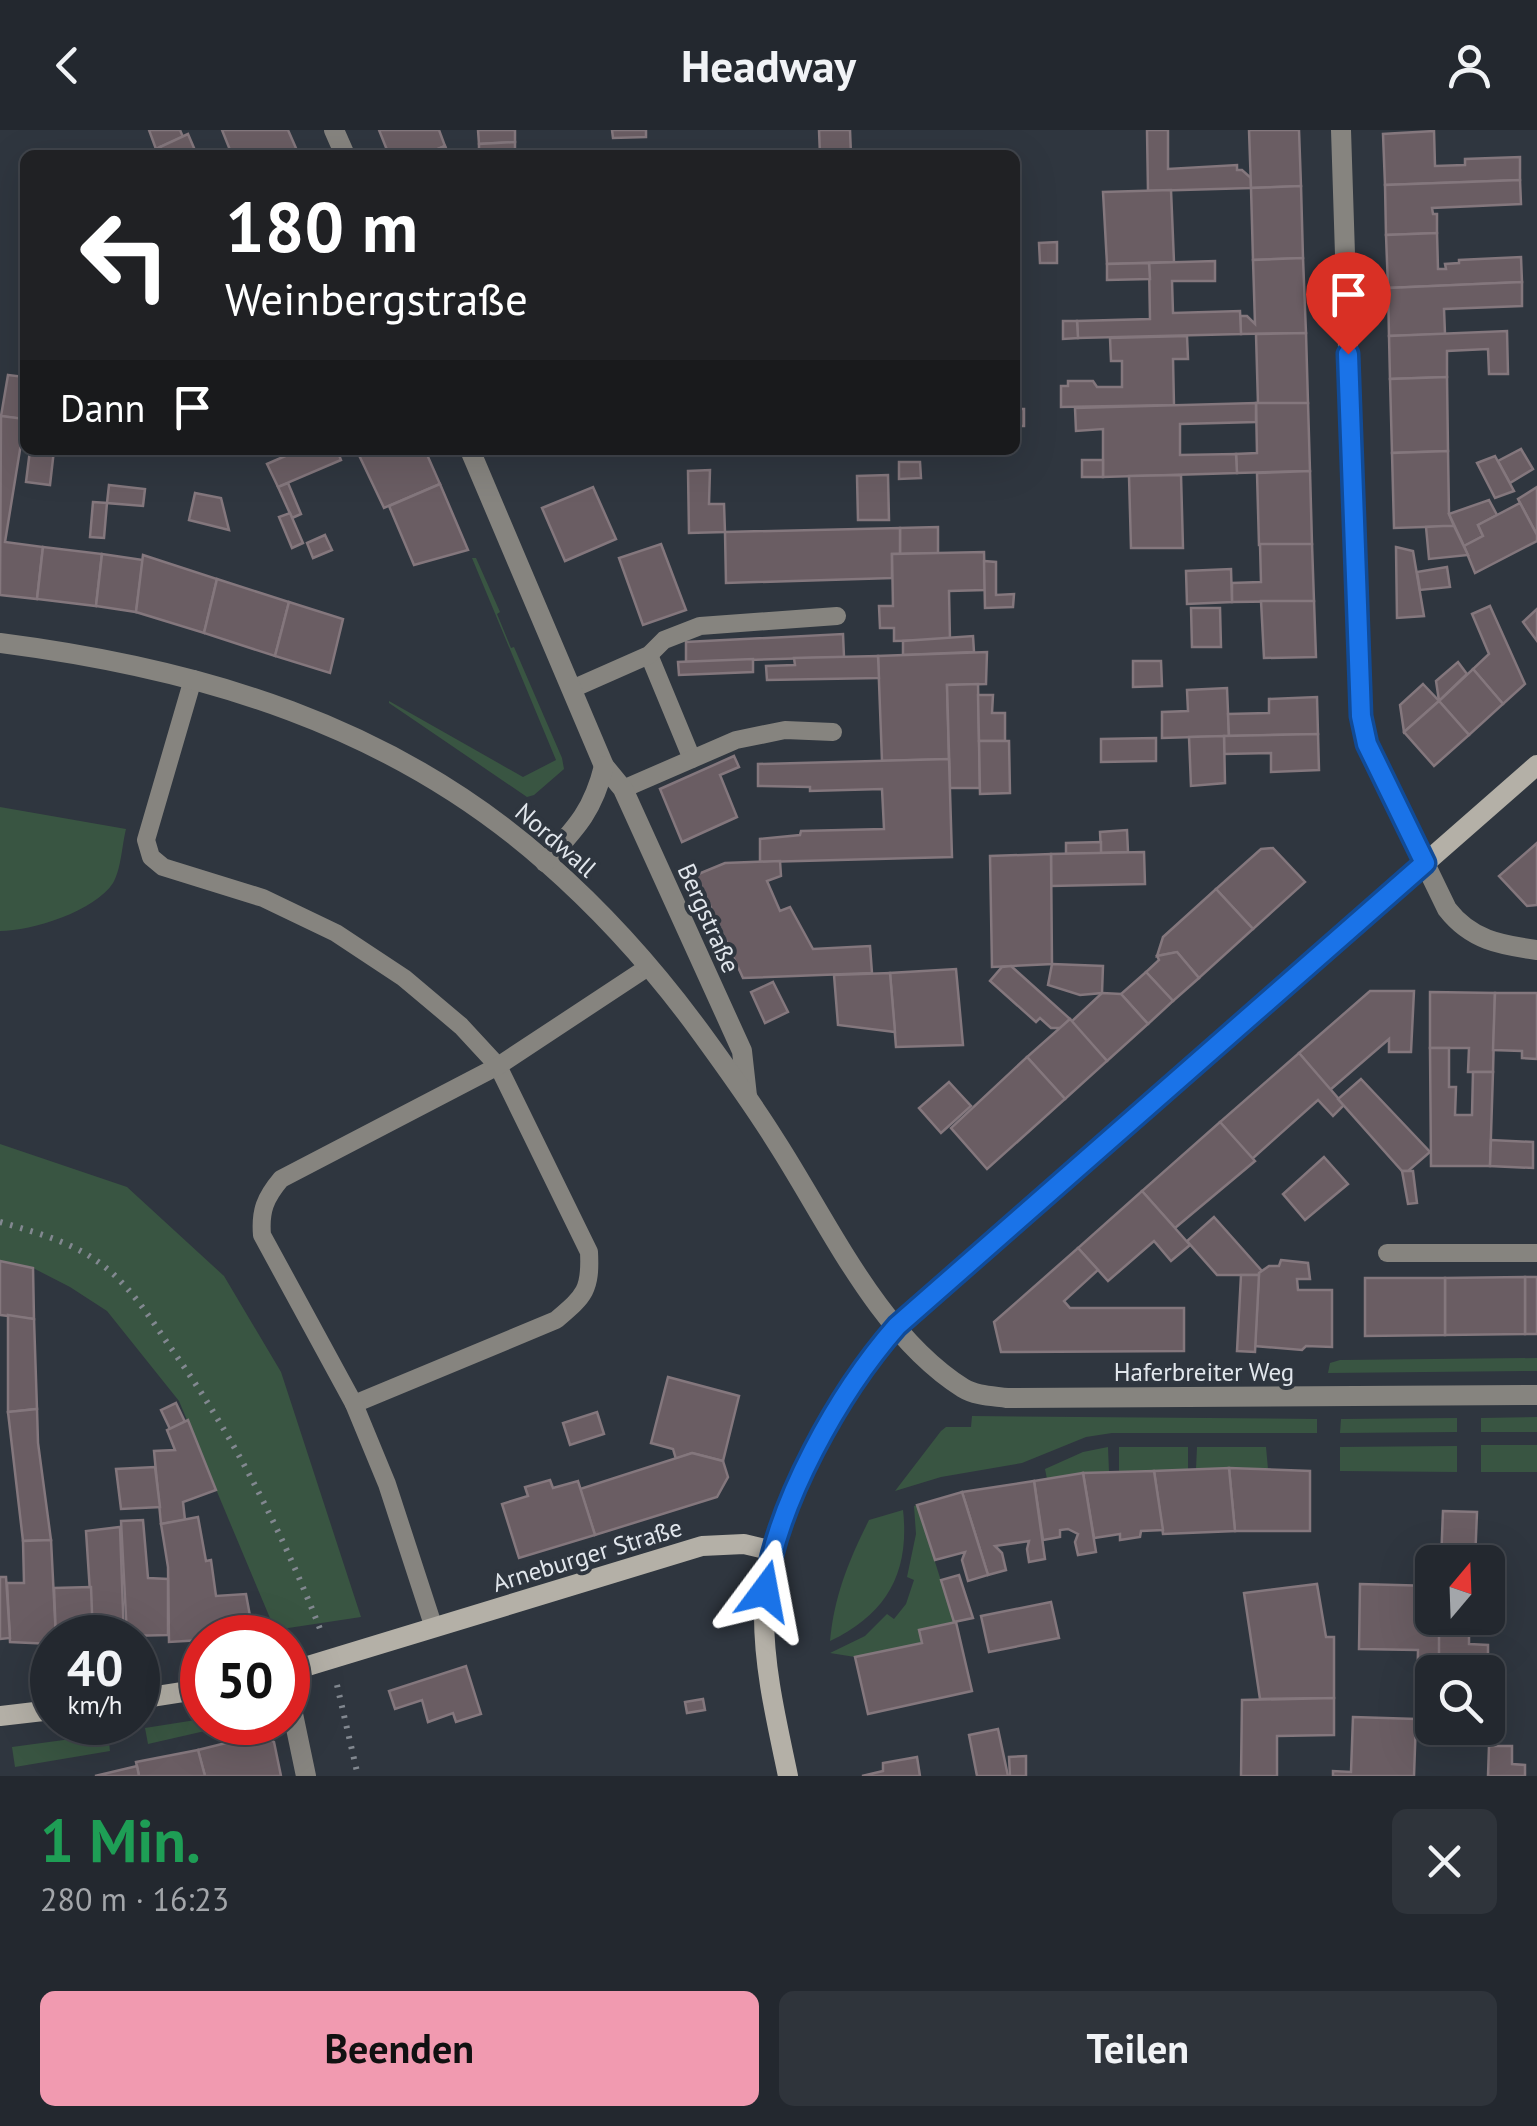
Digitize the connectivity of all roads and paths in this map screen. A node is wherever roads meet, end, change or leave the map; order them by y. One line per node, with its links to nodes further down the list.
1 (1341, 130): 14 (street)
2 (472, 455): 7 (street, Bergstraße)
3 (837, 616): 5 (lane)
4 (0, 643): 6 (street, Nordwall)
5 (649, 656): 7 (lane); 9 (lane)
6 (193, 678): 13 (street, Nordwall); 17 (lane)
7 (572, 689): 11 (street, Bergstraße)
8 (833, 732): 9 (lane)
9 (692, 759): 12 (lane)
10 (1537, 764): 14 (main road)
11 (604, 766): 12 (street, Bergstraße); 13 (street)
12 (623, 789): 18 (street, Bergstraße)
13 (546, 862): 16 (street, Nordwall)
14 (1425, 863): 15 (street); 22 (main road)
15 (1537, 950)
16 (648, 968): 17 (lane); 18 (street, Nordwall)
17 (498, 1066): 24 (lane); 24 (lane)
18 (748, 1098): 22 (street, Nordwall)
19 (0, 1222): 27 (path)
20 (1388, 1252): 21 (lane)
21 (1537, 1253)
22 (897, 1326): 23 (street, Haferbreiter Weg); 25 (main road)
23 (1537, 1395)
24 (354, 1404): 26 (lane)
25 (774, 1551): 26 (main road, Arneburger Straße); 34 (main road)
26 (434, 1628): 27 (main road, Arneburger Straße)
27 (332, 1660): 28 (main road, Arneburger Straße); 33 (path)
28 (310, 1666)
29 (30, 1713): 30 (main road)
30 (0, 1716)
31 (300, 1745): 32 (street)
32 (306, 1776)
33 (358, 1776)
34 (788, 1776)

